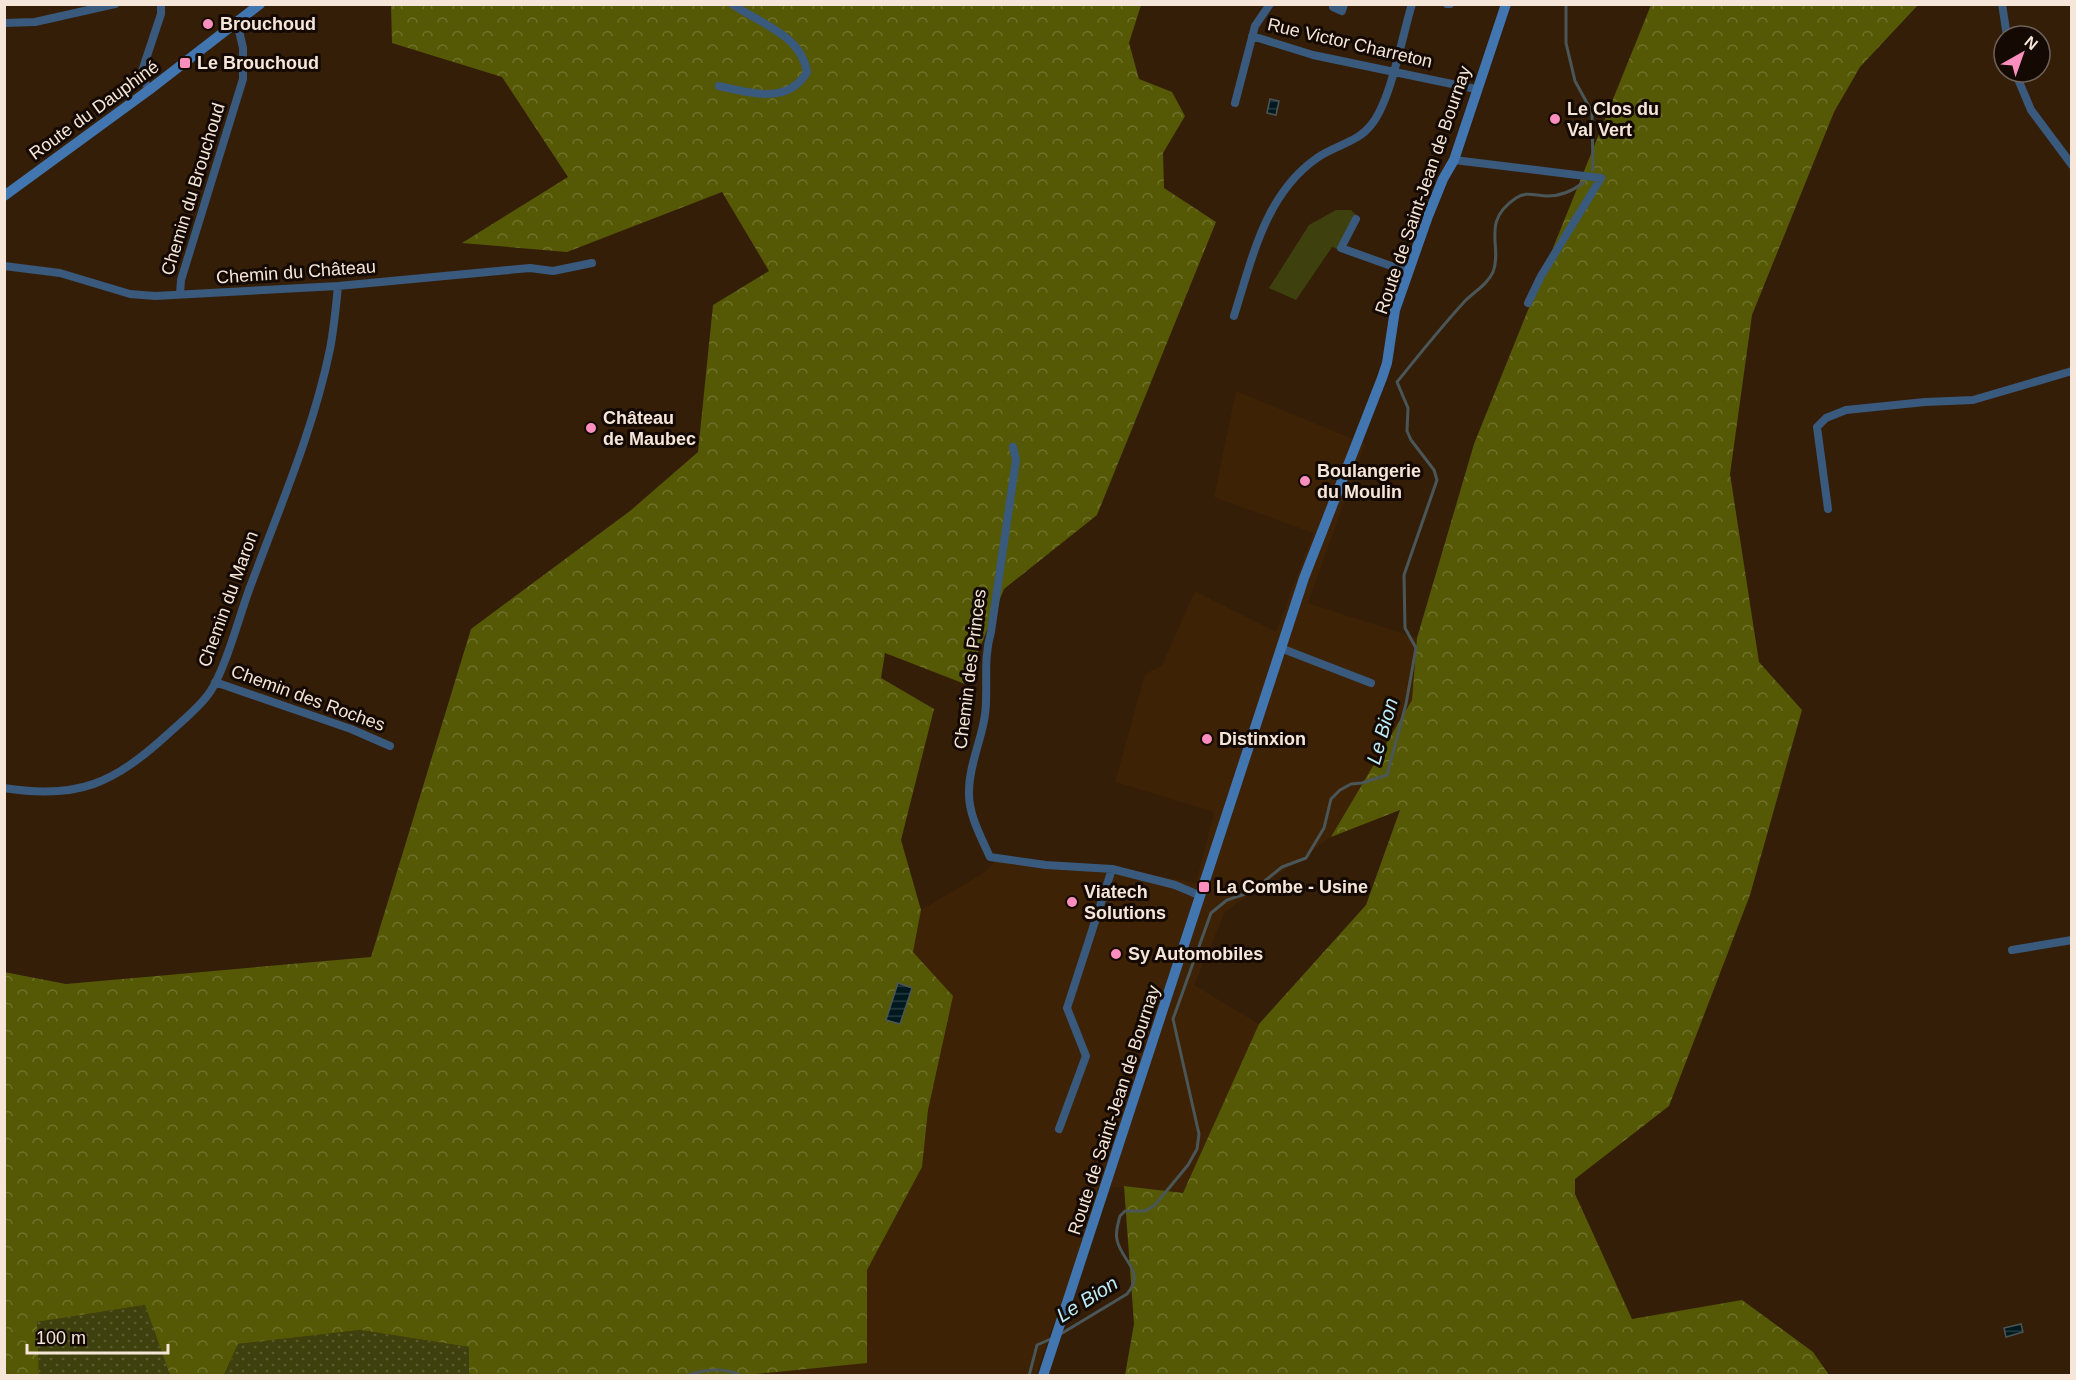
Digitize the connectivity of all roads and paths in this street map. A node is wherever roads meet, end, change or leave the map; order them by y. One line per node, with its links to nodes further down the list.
1 (115, 4): 12 (street)
2 (161, 4): 19 (street)
3 (732, 4): 17 (street)
4 (1270, 4): 14 (street)
5 (1344, 4): 10 (street)
6 (1412, 4): 15 (street)
7 (1506, 4): 18 (main road, Route de Saint-Jean de Bournay)
8 (2002, 4): 13 (street)
9 (257, 5): 11 (main road, Route du Dauphiné)
10 (1333, 8)
11 (237, 22): 19 (main road, Route du Dauphiné); 29 (street, Chemin du Brouchoud)
12 (4, 23)
13 (2005, 24)
14 (1251, 36): 15 (street, Rue Victor Charreton); 20 (street)
15 (1393, 71): 18 (street, Rue Victor Charreton); 31 (street)
16 (2021, 84): 21 (street)
17 (719, 86)
18 (1476, 89): 22 (main road, Route de Saint-Jean de Bournay)
19 (149, 90): 23 (main road, Route du Dauphiné)
20 (1235, 103)
21 (2070, 159)
22 (1454, 160): 27 (main road, Route de Saint-Jean de Bournay); 30 (street)
23 (4, 196)
24 (1356, 219): 27 (street)
25 (592, 262): 28 (street, Chemin du Château)
26 (4, 266): 29 (street, Chemin du Château)
27 (1408, 272): 35 (main road, Route de Saint-Jean de Bournay)
28 (339, 286): 29 (street, Chemin du Château); 36 (street, Chemin du Maron)
29 (180, 294)
30 (1528, 303)
31 (1234, 316)
32 (2072, 371): 34 (street)
33 (1013, 447): 40 (street, Chemin des Princes)
34 (1828, 509)
35 (1283, 649): 37 (street); 41 (main road, Route de Saint-Jean de Bournay)
36 (215, 682): 38 (street, Chemin des Roches); 39 (street, Chemin du Maron)
37 (1371, 683)
38 (390, 746)
39 (4, 789)
40 (1112, 869): 41 (street, Chemin des Princes); 44 (street)
41 (1201, 896): 45 (main road, Route de Saint-Jean de Bournay)
42 (2072, 940): 43 (street)
43 (2012, 950)
44 (1059, 1129)
45 (1043, 1376)

